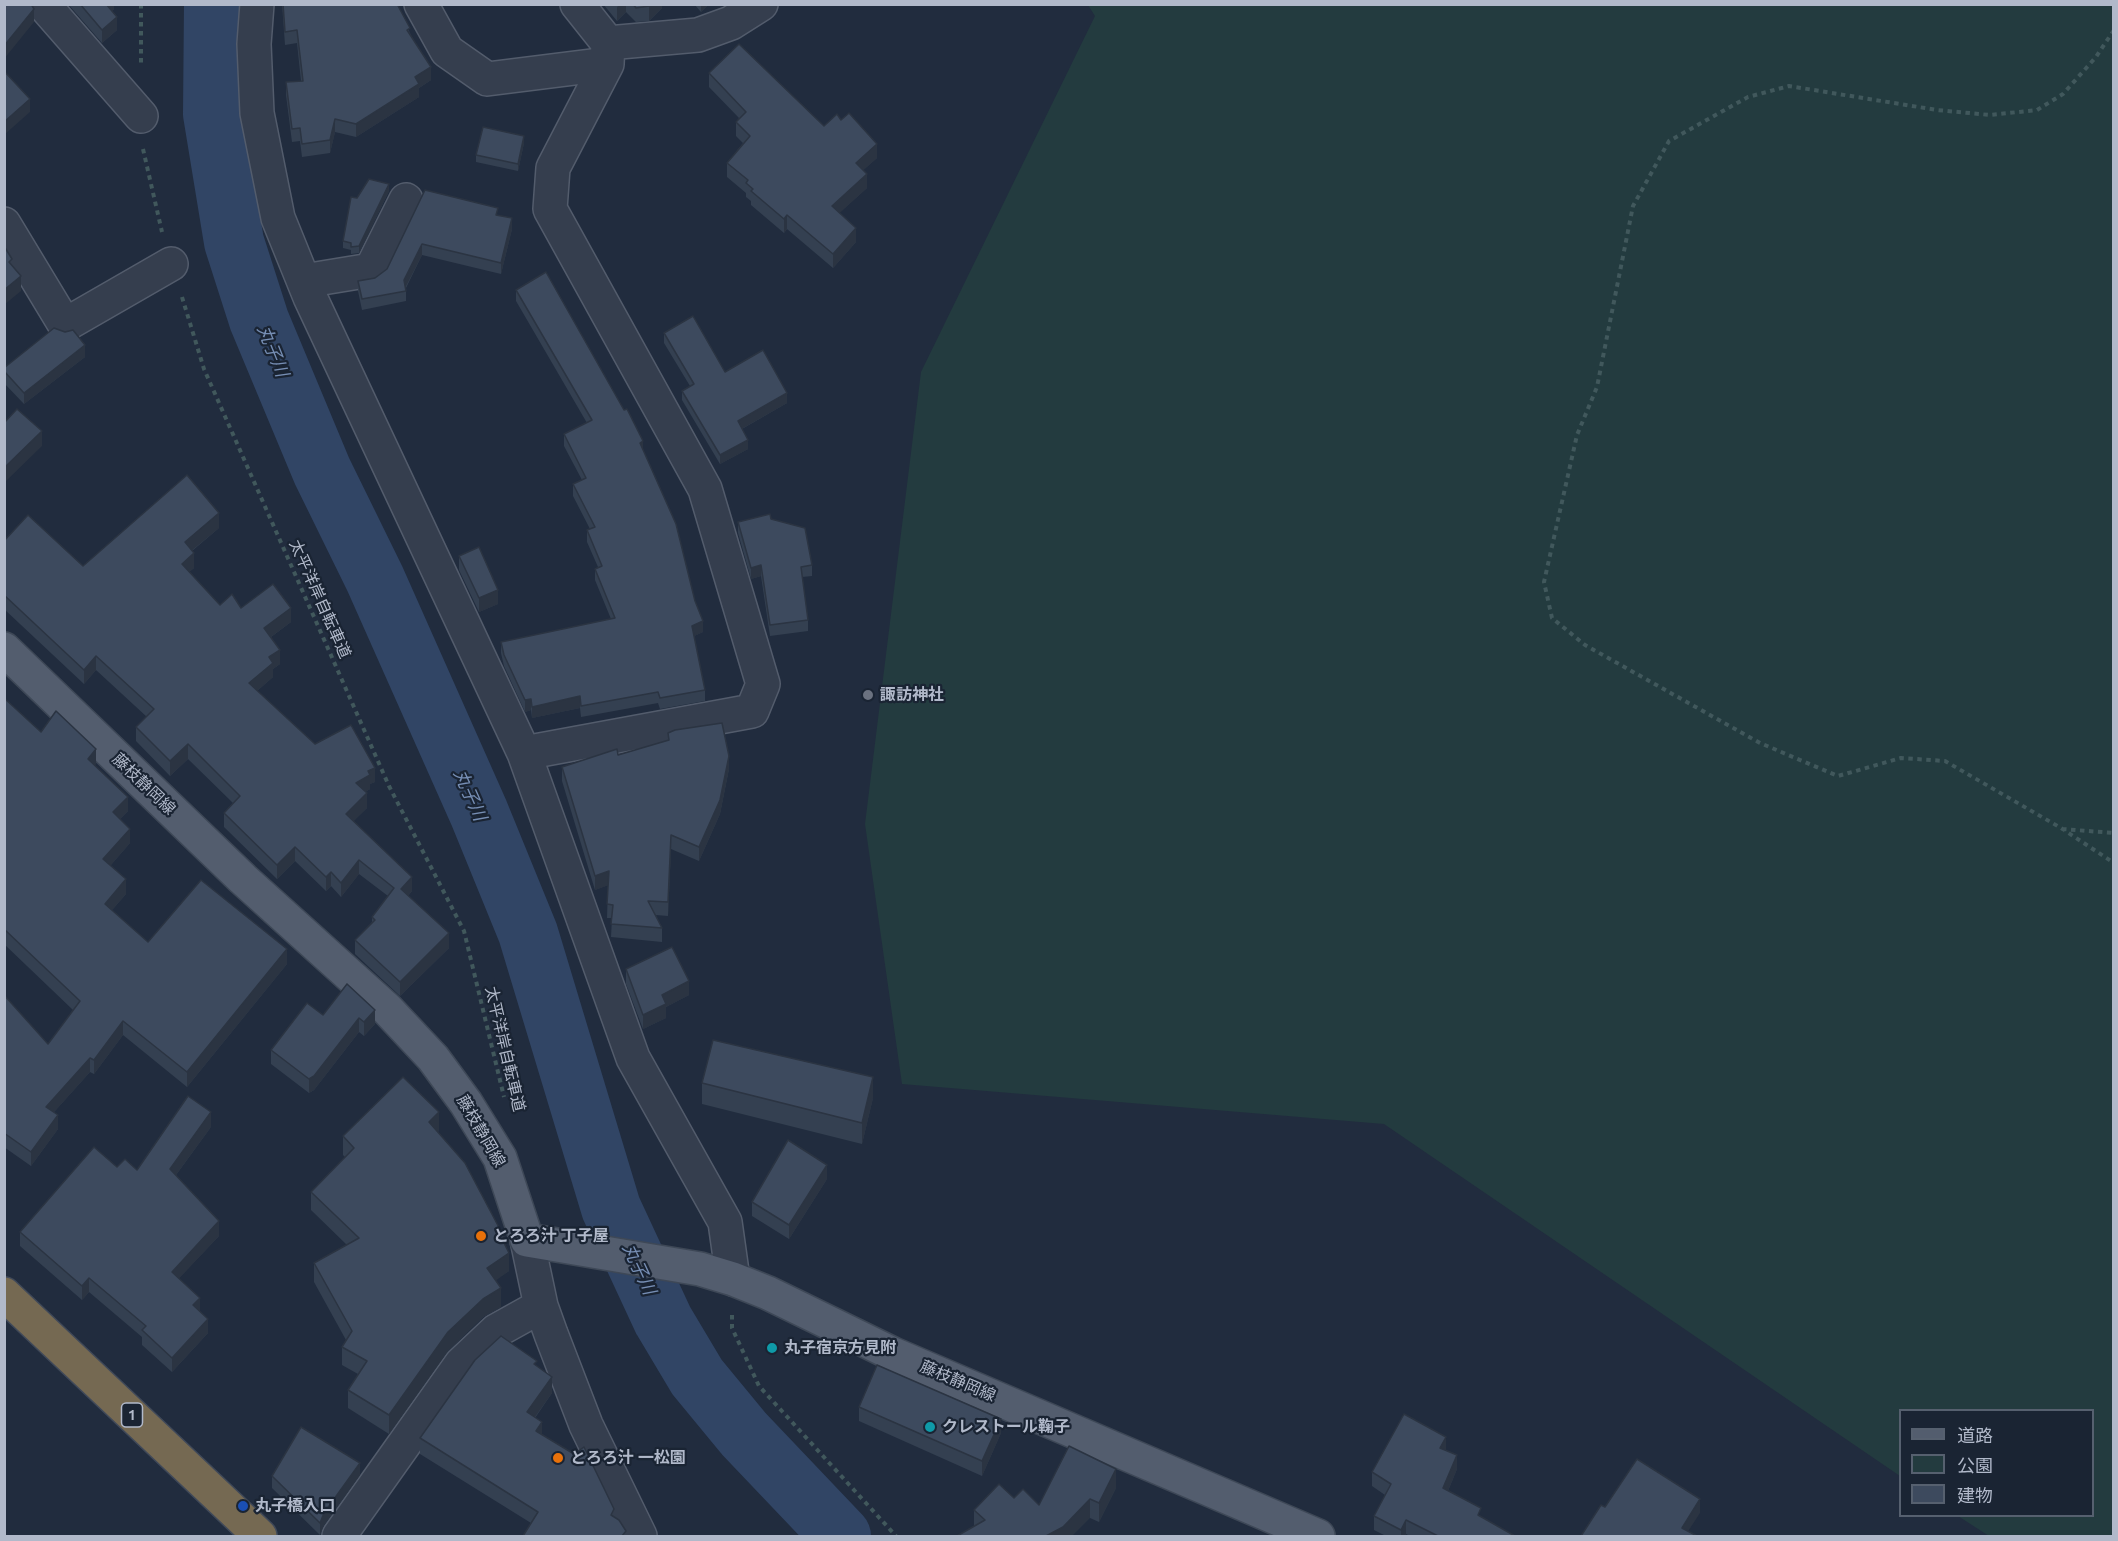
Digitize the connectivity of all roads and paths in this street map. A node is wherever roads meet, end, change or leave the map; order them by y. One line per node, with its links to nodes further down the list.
1 (43, 4): 9 (street)
2 (141, 4): 9 (path, 太平洋岸自転車道)
3 (257, 4): 13 (street)
4 (421, 4): 8 (street)
5 (577, 4): 8 (street)
6 (761, 4): 8 (street)
7 (2114, 30): 16 (path)
8 (607, 54): 15 (street)
9 (141, 116): 12 (path, 太平洋岸自転車道)
10 (406, 200): 13 (street)
11 (4, 224): 12 (street)
12 (171, 264): 19 (path, 太平洋岸自転車道)
13 (304, 281): 15 (street)
14 (4, 649): 20 (main road, 藤枝静岡線)
15 (524, 753): 21 (street)
16 (2061, 828): 17 (path); 18 (path)
17 (2114, 833)
18 (2114, 864)
19 (505, 1101)
20 (527, 1240): 21 (main road, 藤枝静岡線); 23 (street)
21 (732, 1279): 27 (path); 28 (main road, 藤枝静岡線)
22 (4, 1294): 24 (highway, 1)
23 (541, 1306): 25 (street); 26 (street)
24 (260, 1536)
25 (339, 1536)
26 (640, 1536)
27 (896, 1536)
28 (1318, 1536)

